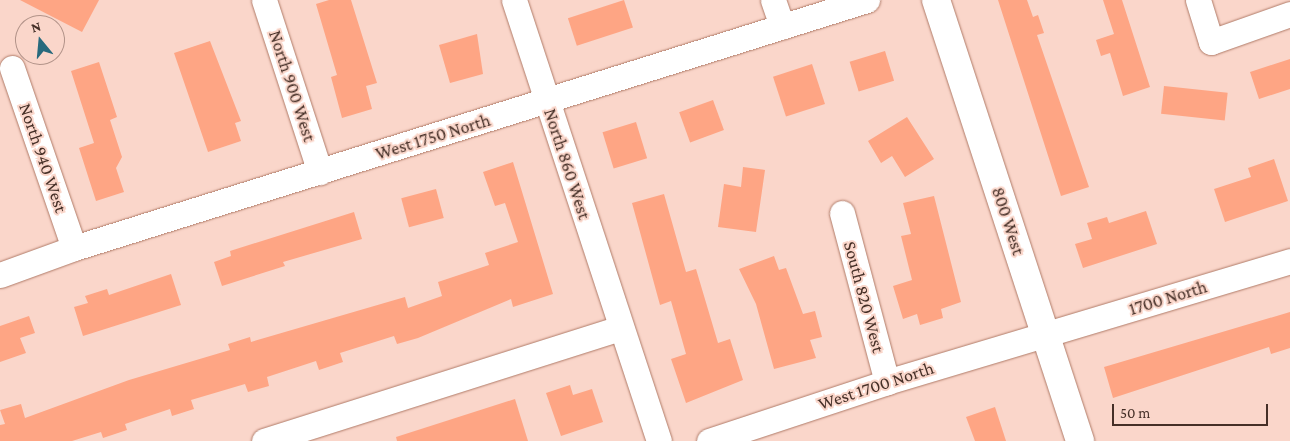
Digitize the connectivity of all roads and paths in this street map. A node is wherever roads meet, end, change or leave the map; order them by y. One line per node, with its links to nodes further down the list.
1 (264, 0): 11 (street, North 900 West)
2 (514, 0): 10 (street, North 860 West)
3 (774, 0): 8 (street)
4 (866, 0): 8 (street, West 1750 North)
5 (936, 0): 17 (street, 800 West)
6 (1198, 0): 7 (street)
7 (1290, 14)
8 (782, 26): 10 (street, West 1750 North)
9 (12, 68): 13 (street, North 940 West)
10 (547, 102): 11 (street, West 1750 North); 16 (street, North 860 West)
11 (320, 172): 13 (street, West 1750 North)
12 (842, 213): 18 (street, South 820 West)
13 (74, 248): 15 (street, West 1750 North)
14 (1290, 261): 17 (street, 1700 North)
15 (0, 275)
16 (621, 328): 19 (street); 20 (street, North 860 West)
17 (1045, 335): 18 (street, West 1700 North); 22 (street, 800 West)
18 (887, 382): 21 (street, West 1700 North)
19 (264, 441)
20 (658, 441)
21 (709, 441)
22 (1080, 441)

